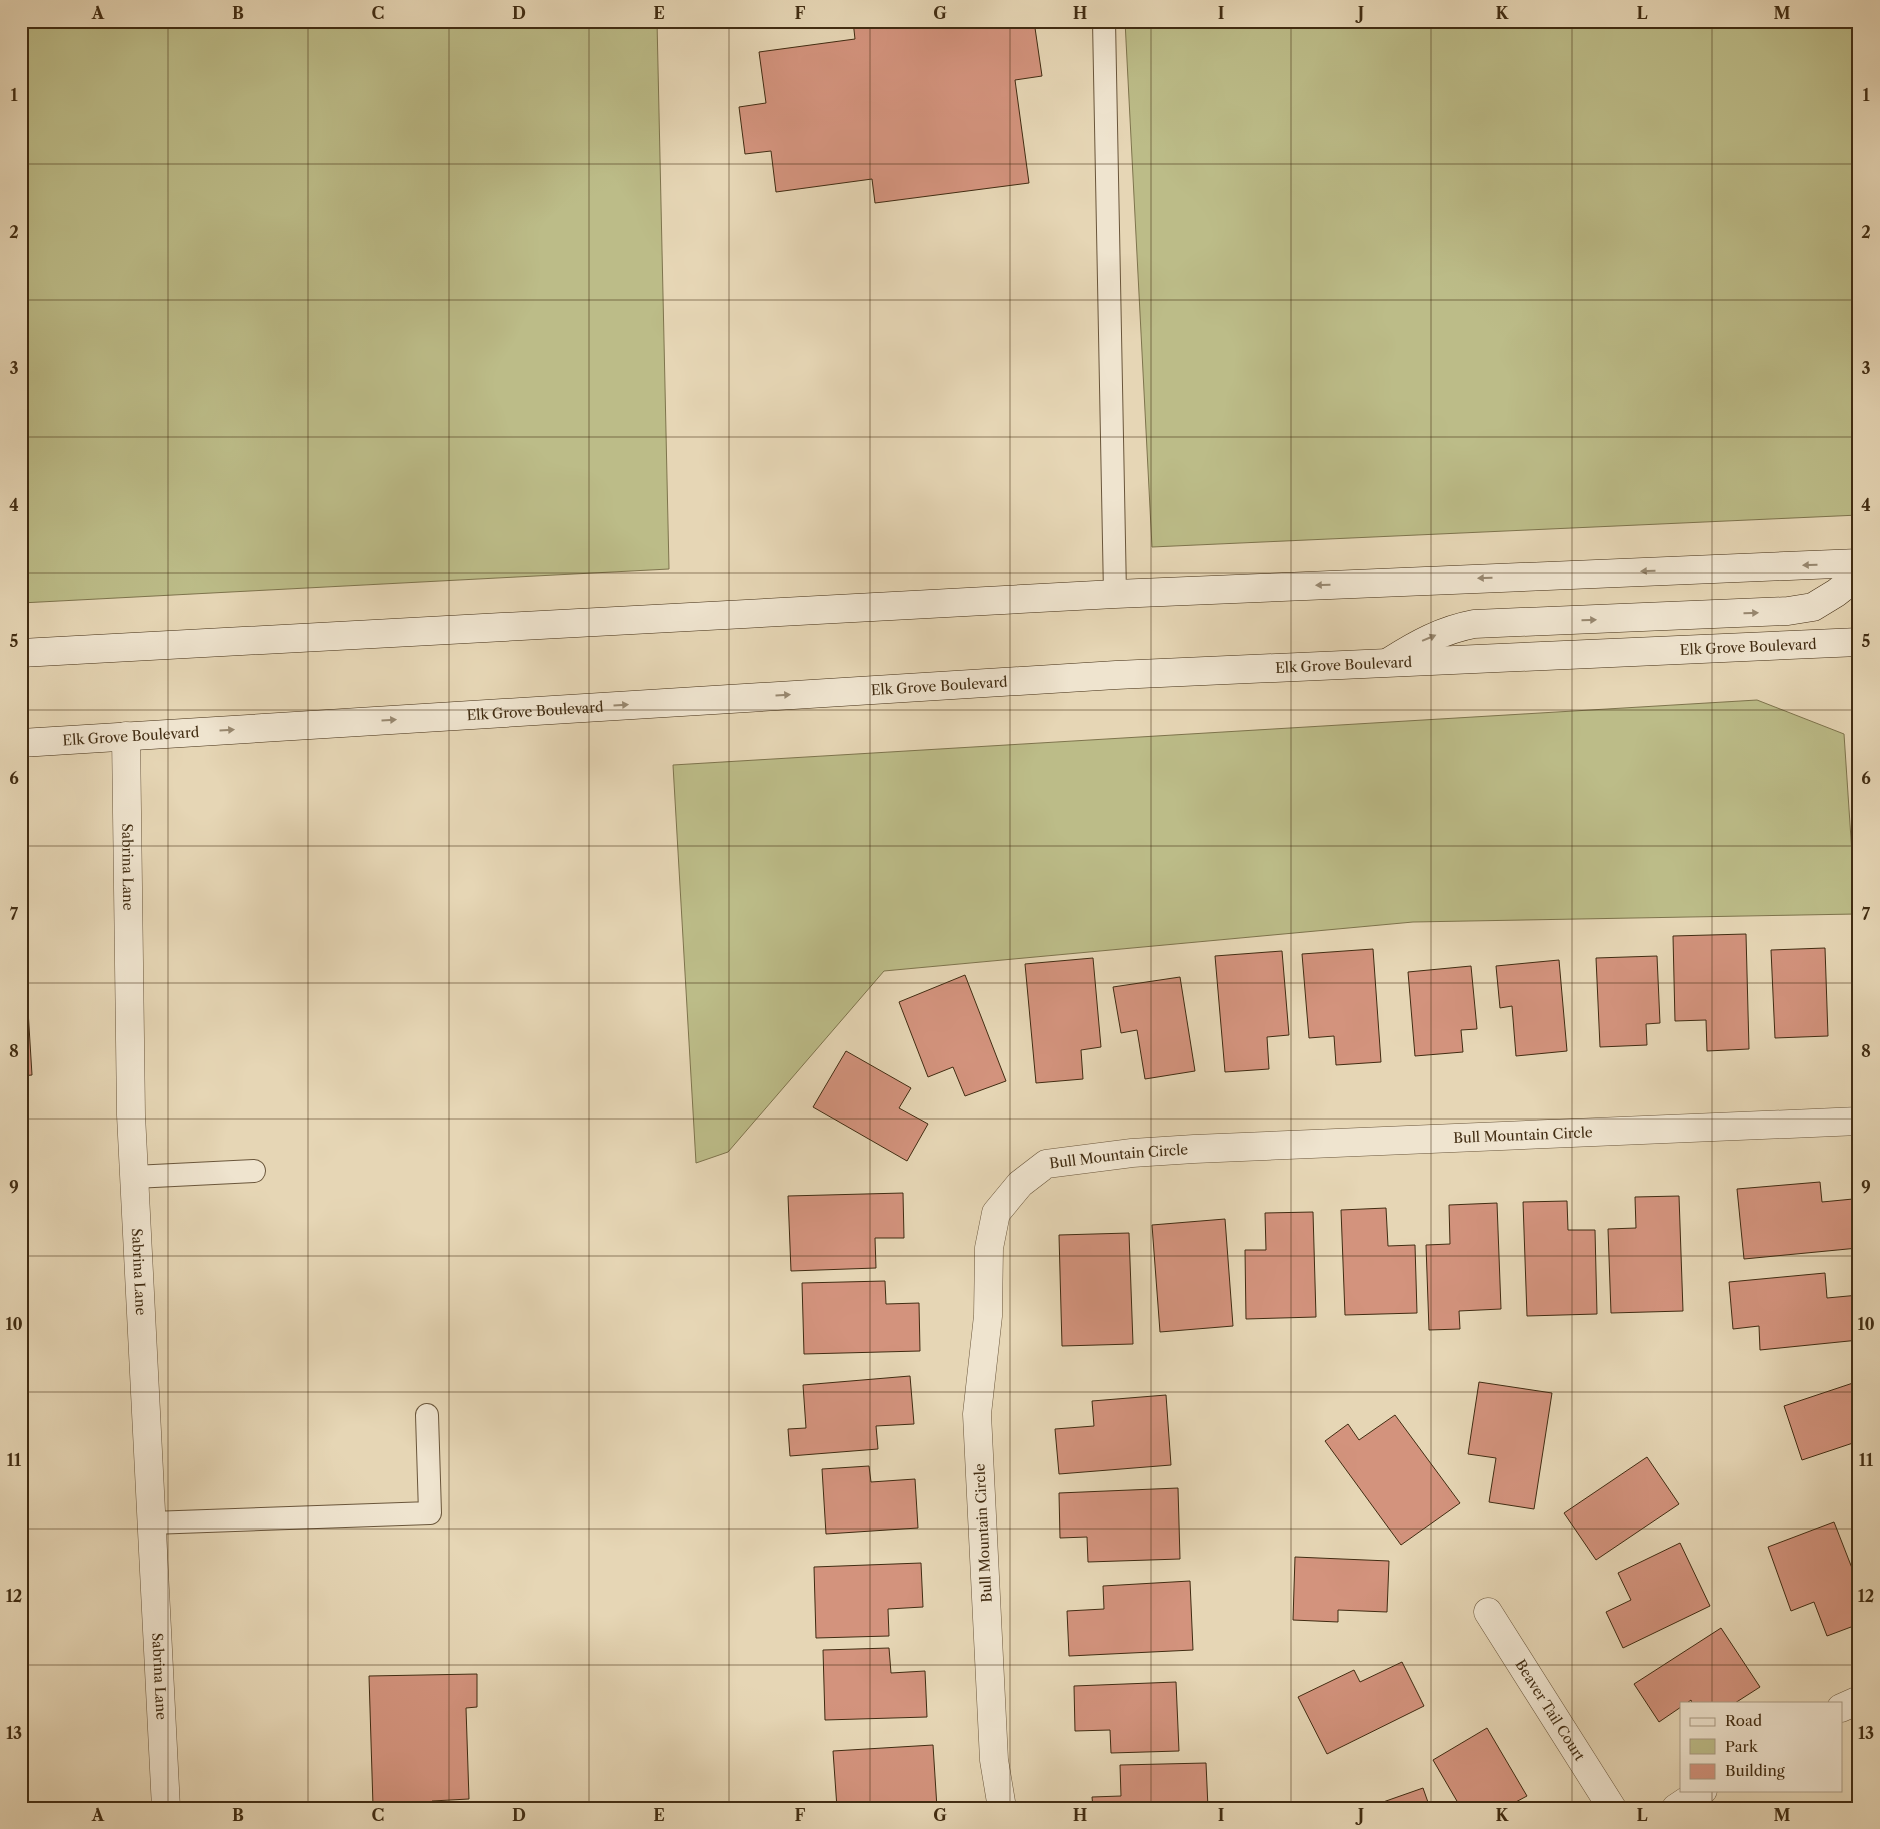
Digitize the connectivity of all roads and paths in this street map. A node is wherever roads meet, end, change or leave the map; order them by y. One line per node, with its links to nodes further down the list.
1 (1104, 21): 4 (lane)
2 (1859, 562): 4 (main road, one-way to 4)
3 (1859, 575): 7 (main road, one-way to 3)
4 (1115, 594): 6 (main road)
5 (1859, 642): 7 (main road, Elk Grove Boulevard)
6 (21, 653)
7 (1386, 663): 8 (main road, Elk Grove Boulevard, one-way to 7)
8 (126, 736): 9 (main road, Elk Grove Boulevard); 12 (main road, Sabrina Lane)
9 (21, 744)
10 (1859, 1121): 20 (main road, Bull Mountain Circle)
11 (254, 1171): 12 (lane)
12 (134, 1177): 14 (main road, Sabrina Lane)
13 (427, 1415): 14 (lane)
14 (151, 1523): 19 (main road, Sabrina Lane)
15 (1488, 1612): 21 (main road, Beaver Tail Court)
16 (1859, 1700): 17 (main road)
17 (1842, 1708)
18 (1700, 1792): 22 (main road)
19 (166, 1808)
20 (1002, 1808)
21 (1612, 1808)
22 (1676, 1808)

